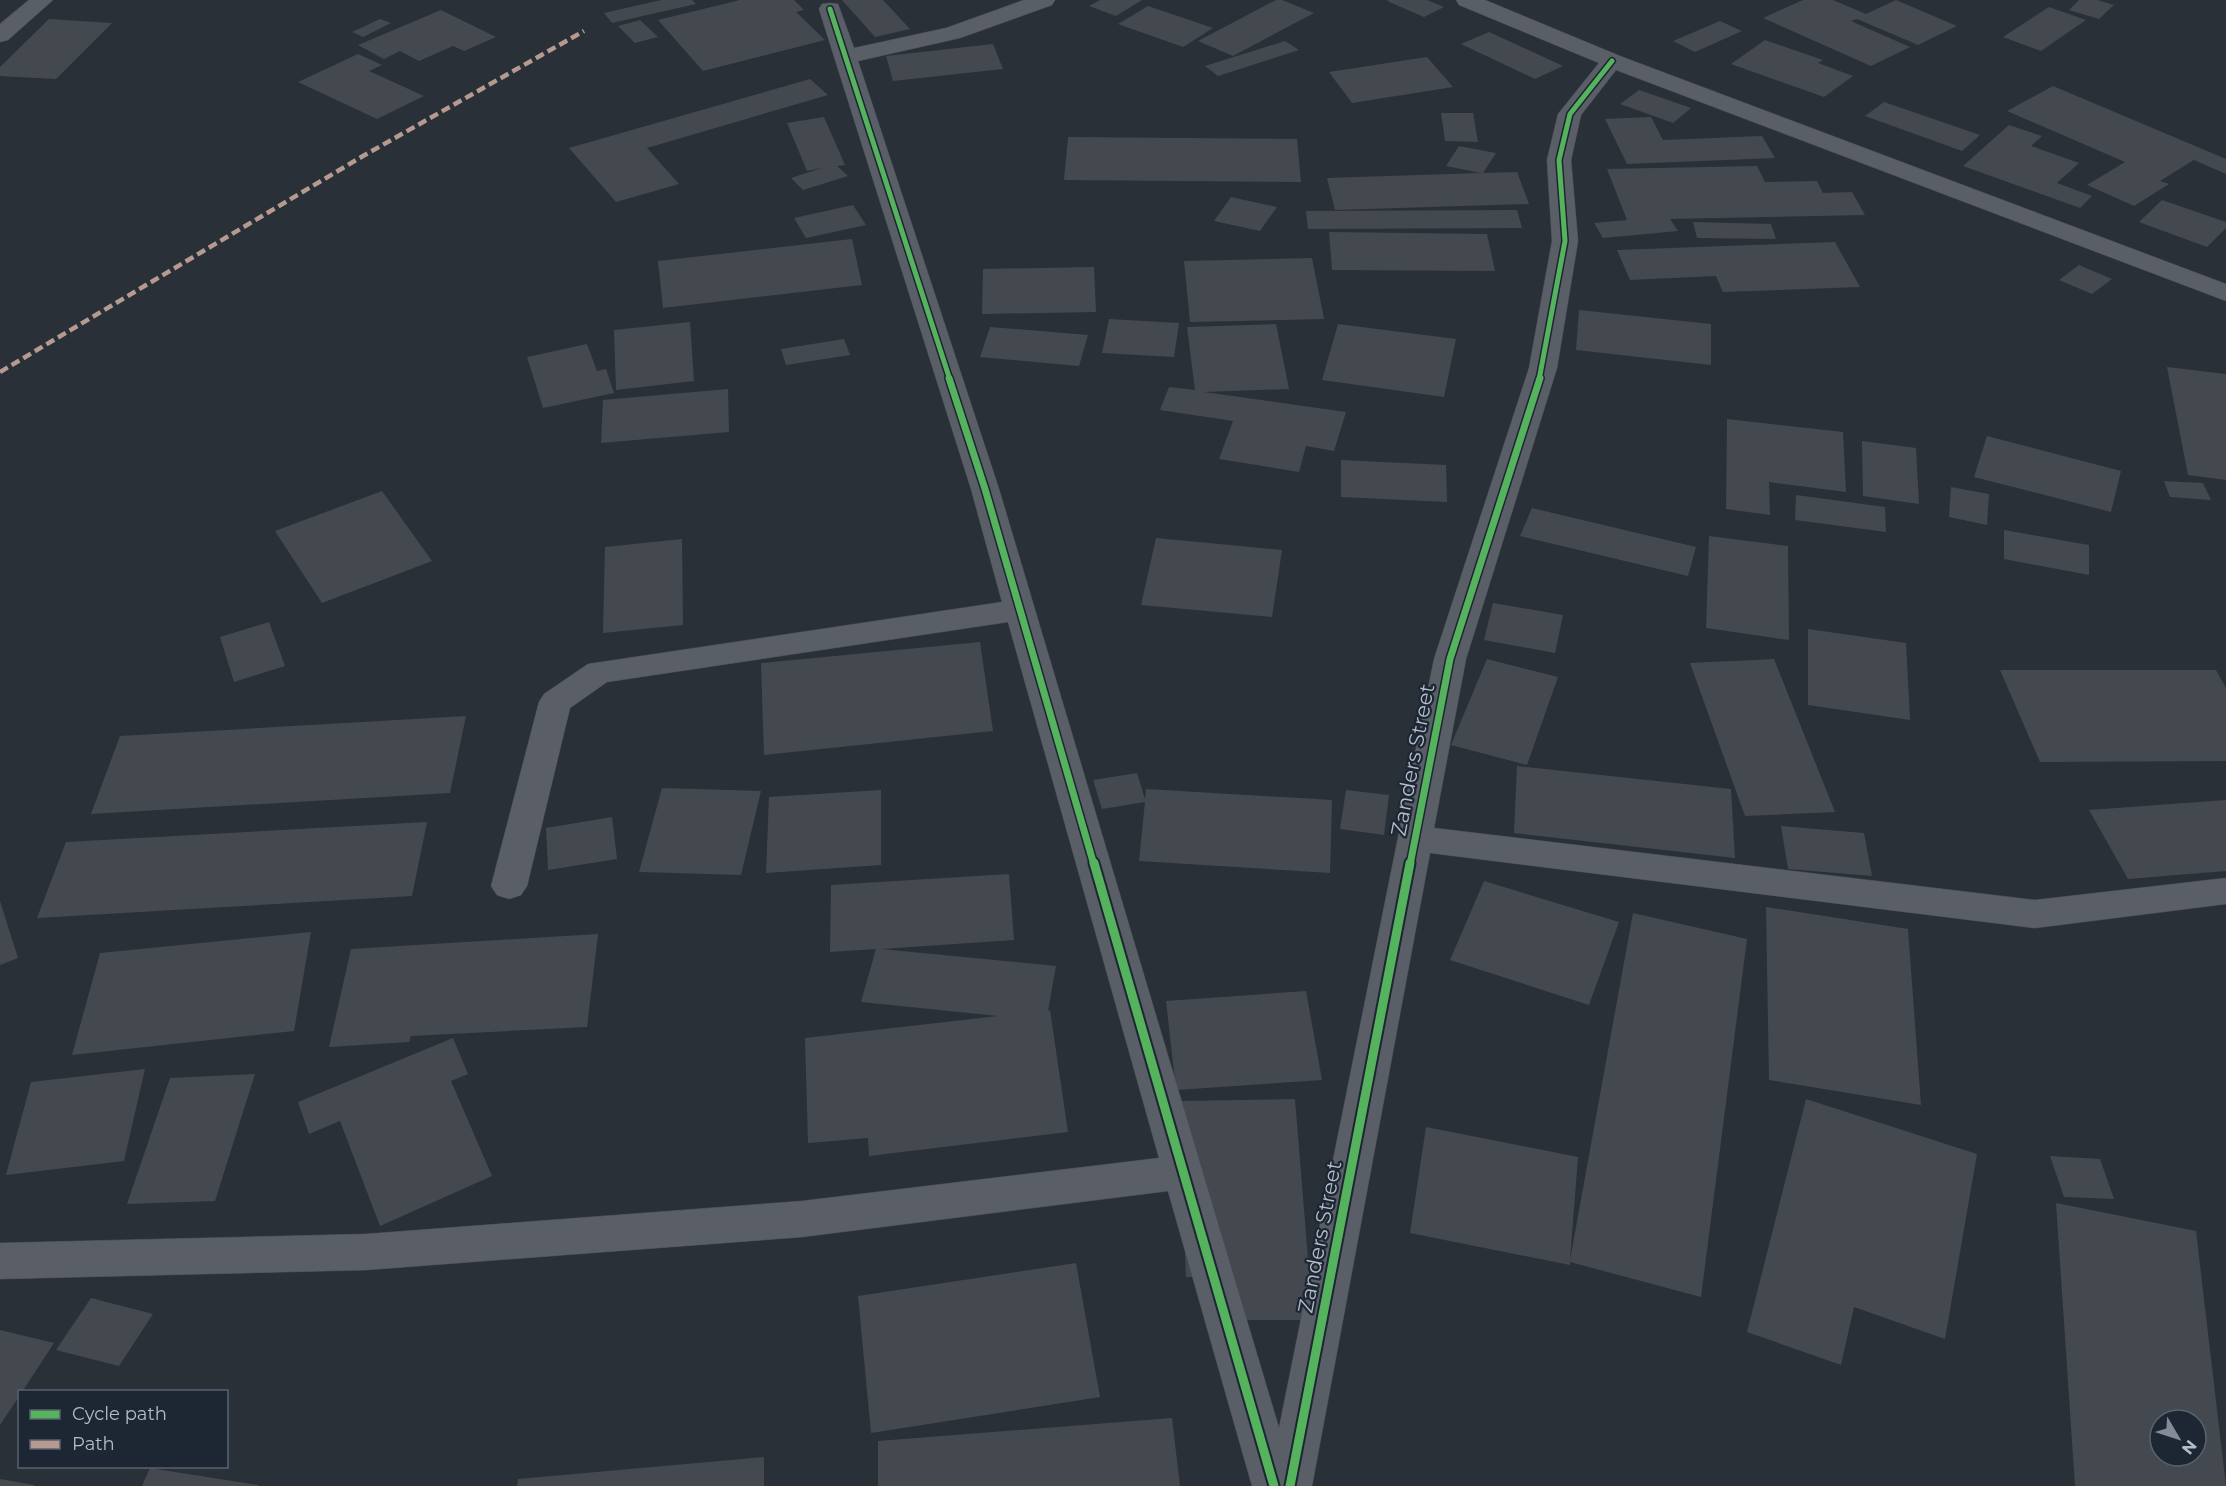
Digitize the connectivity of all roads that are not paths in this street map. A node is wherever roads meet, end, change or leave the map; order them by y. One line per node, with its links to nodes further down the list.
1 (42, 0): 5 (street)
2 (1044, 0): 6 (street)
3 (1467, 0): 7 (street)
4 (830, 9): 6 (street)
5 (0, 35)
6 (845, 57): 9 (street)
7 (1612, 61): 8 (street); 10 (street, Zanders Street)
8 (2226, 293)
9 (1021, 610): 11 (street); 13 (street)
10 (1416, 839): 12 (street); 16 (street, Zanders Street)
11 (509, 886)
12 (2226, 891)
13 (1183, 1172): 14 (street); 15 (street)
14 (0, 1261)
15 (1274, 1486)
16 (1290, 1486)

